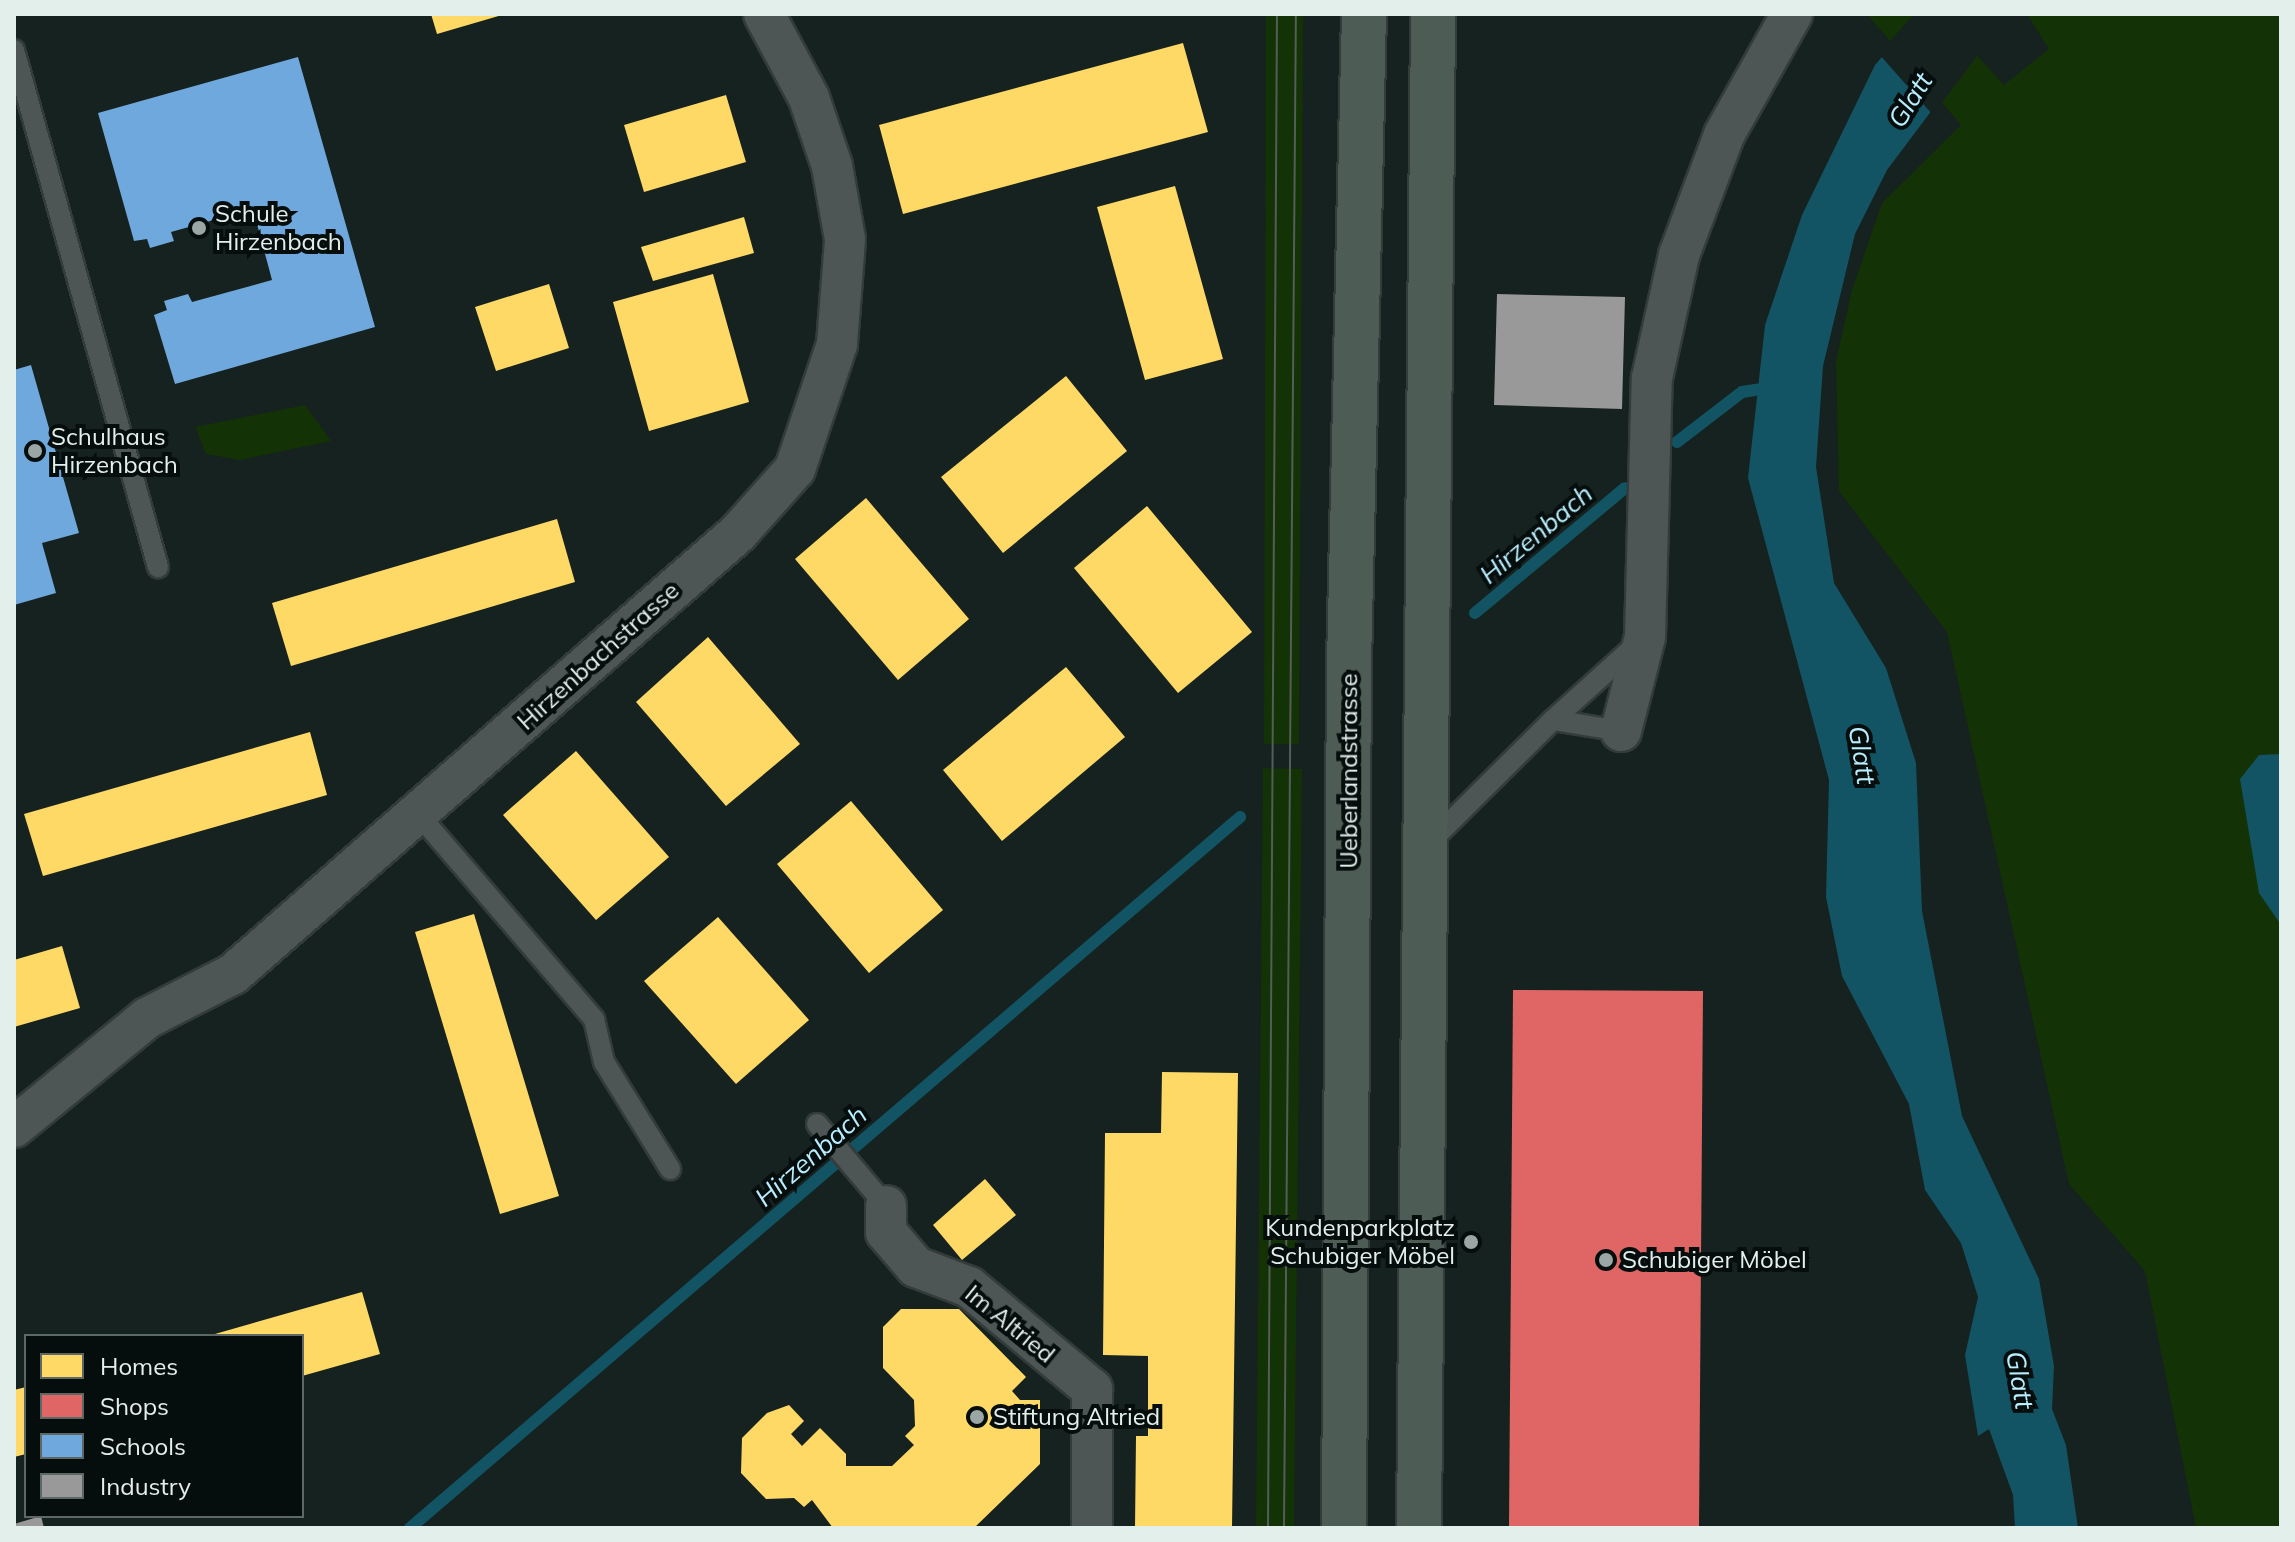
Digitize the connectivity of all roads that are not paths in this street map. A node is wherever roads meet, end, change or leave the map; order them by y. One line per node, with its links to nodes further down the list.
1 (764, 14): 10 (street, Hirzenbachstrasse)
2 (1364, 14): 17 (main road, Ueberlandstrasse)
3 (1433, 14): 11 (main road)
4 (1792, 14): 7 (street)
5 (14, 50): 6 (lane)
6 (158, 567)
7 (1645, 637): 8 (lane); 9 (street)
8 (1553, 720): 9 (lane); 11 (lane)
9 (1621, 731)
10 (419, 815): 13 (street, Hirzenbachstrasse); 14 (lane)
11 (1423, 848): 18 (main road)
12 (817, 1124): 15 (lane, Im Altried)
13 (14, 1127)
14 (670, 1169)
15 (886, 1206): 16 (street, Im Altried)
16 (1092, 1528)
17 (1344, 1528)
18 (1419, 1528)

